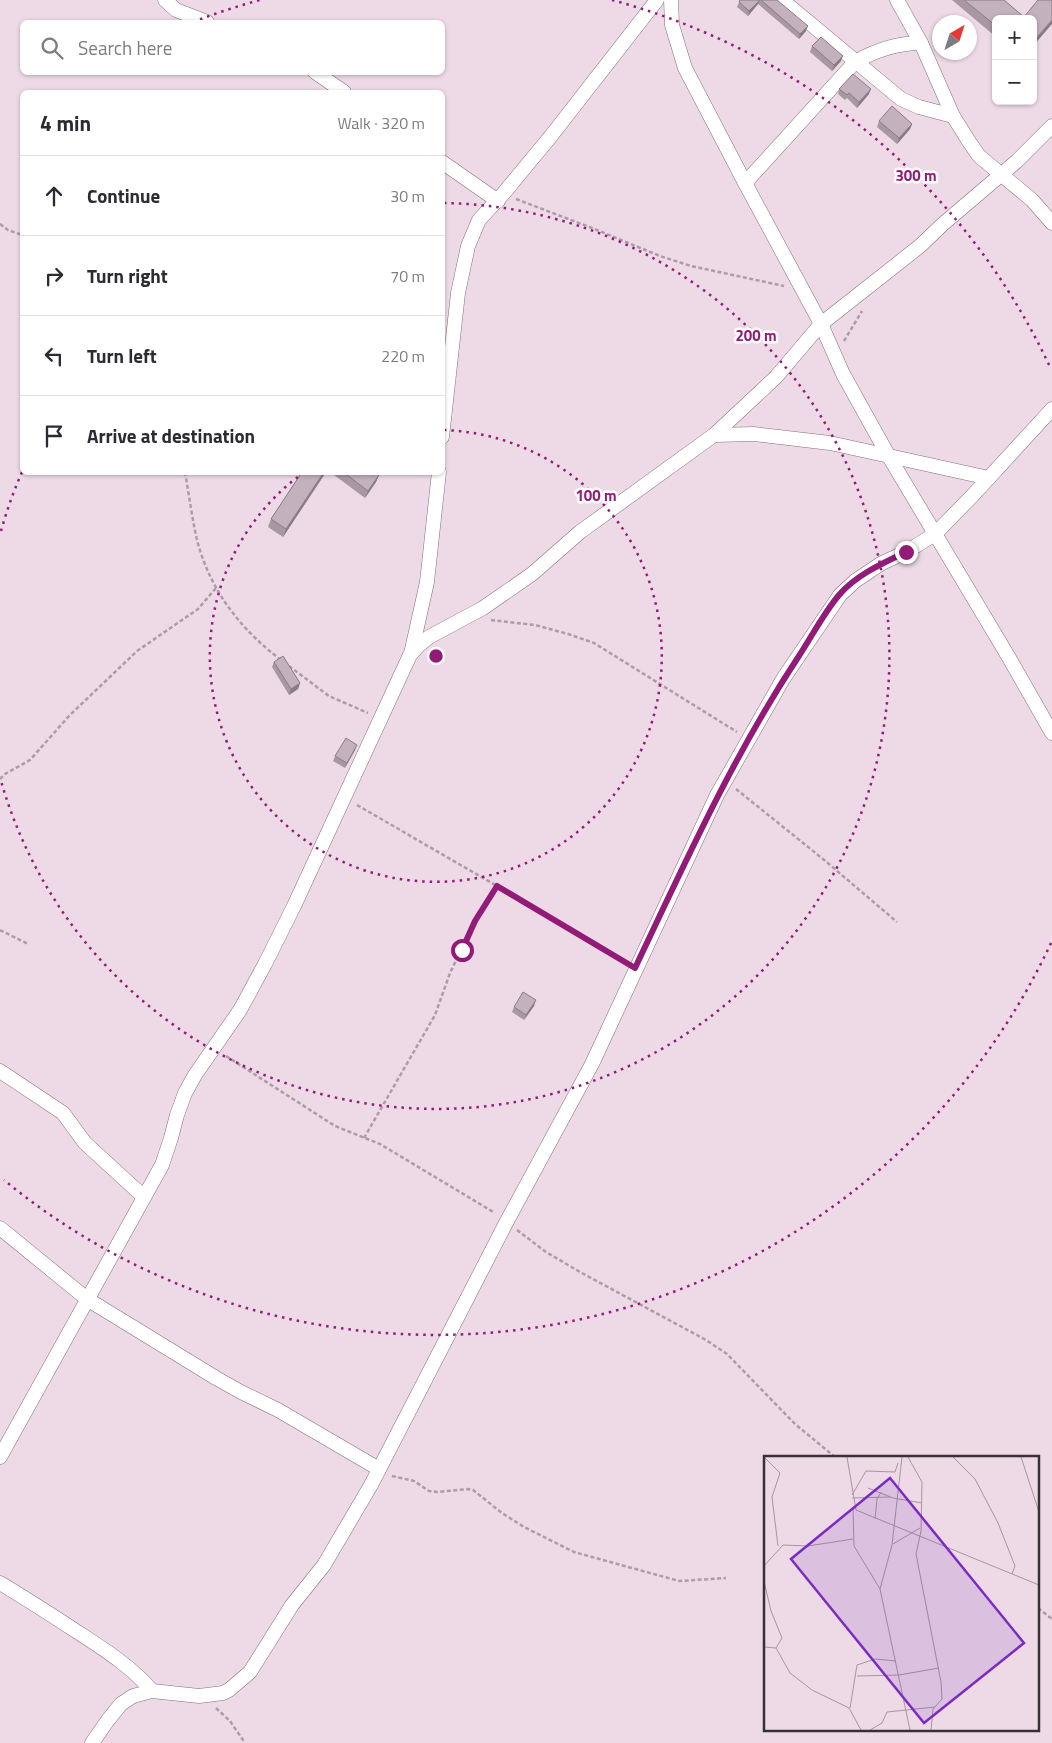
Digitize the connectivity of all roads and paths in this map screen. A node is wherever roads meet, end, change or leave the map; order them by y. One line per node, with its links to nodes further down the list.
1 (165, 0): 6 (street)
2 (657, 0): 16 (street)
3 (670, 0): 15 (street)
4 (782, 0): 8 (street)
5 (897, 0): 7 (street)
6 (202, 20)
7 (921, 43): 8 (street); 11 (street)
8 (855, 62): 11 (street); 15 (street)
9 (319, 75): 10 (street)
10 (341, 90)
11 (953, 116): 14 (street)
12 (1052, 126): 14 (street)
13 (445, 164): 16 (street)
14 (1001, 175): 17 (street); 22 (street)
15 (745, 183): 20 (street)
16 (500, 198): 20 (path); 25 (street)
17 (1052, 223)
18 (0, 224): 19 (path)
19 (20, 234)
20 (802, 290): 22 (street)
21 (866, 306): 23 (path)
22 (821, 324): 23 (street); 26 (street)
23 (837, 361): 27 (street)
24 (1052, 409): 30 (street)
25 (445, 410)
26 (714, 435): 27 (street); 34 (street)
27 (888, 455): 30 (street); 31 (street)
28 (185, 475): 32 (path)
29 (439, 475): 34 (street)
30 (989, 478): 31 (street)
31 (935, 534): 36 (street); 37 (street)
32 (216, 588): 35 (path); 38 (path)
33 (491, 620): 37 (path)
34 (410, 654): 35 (street)
35 (380, 718): 40 (street)
36 (1052, 733)
37 (749, 739): 39 (street)
38 (0, 779)
39 (725, 781): 42 (path); 45 (street)
40 (344, 798): 41 (path); 46 (street)
41 (497, 886): 45 (path); 48 (path)
42 (897, 922)
43 (0, 930): 44 (path)
44 (28, 944)
45 (635, 968): 50 (street)
46 (214, 1048): 48 (path); 49 (street)
47 (0, 1070): 49 (street)
48 (364, 1138): 50 (path)
49 (144, 1197): 52 (street)
50 (507, 1221): 53 (path); 55 (street)
51 (0, 1228): 52 (street)
52 (87, 1299): 54 (street); 55 (street)
53 (834, 1456)
54 (0, 1457)
55 (379, 1469): 56 (street)
56 (371, 1485): 57 (path); 61 (street)
57 (726, 1578)
58 (0, 1583): 61 (street)
59 (1040, 1610): 60 (path)
60 (1052, 1619)
61 (152, 1691): 63 (street)
62 (210, 1705): 64 (path)
63 (92, 1743)
64 (245, 1743)

